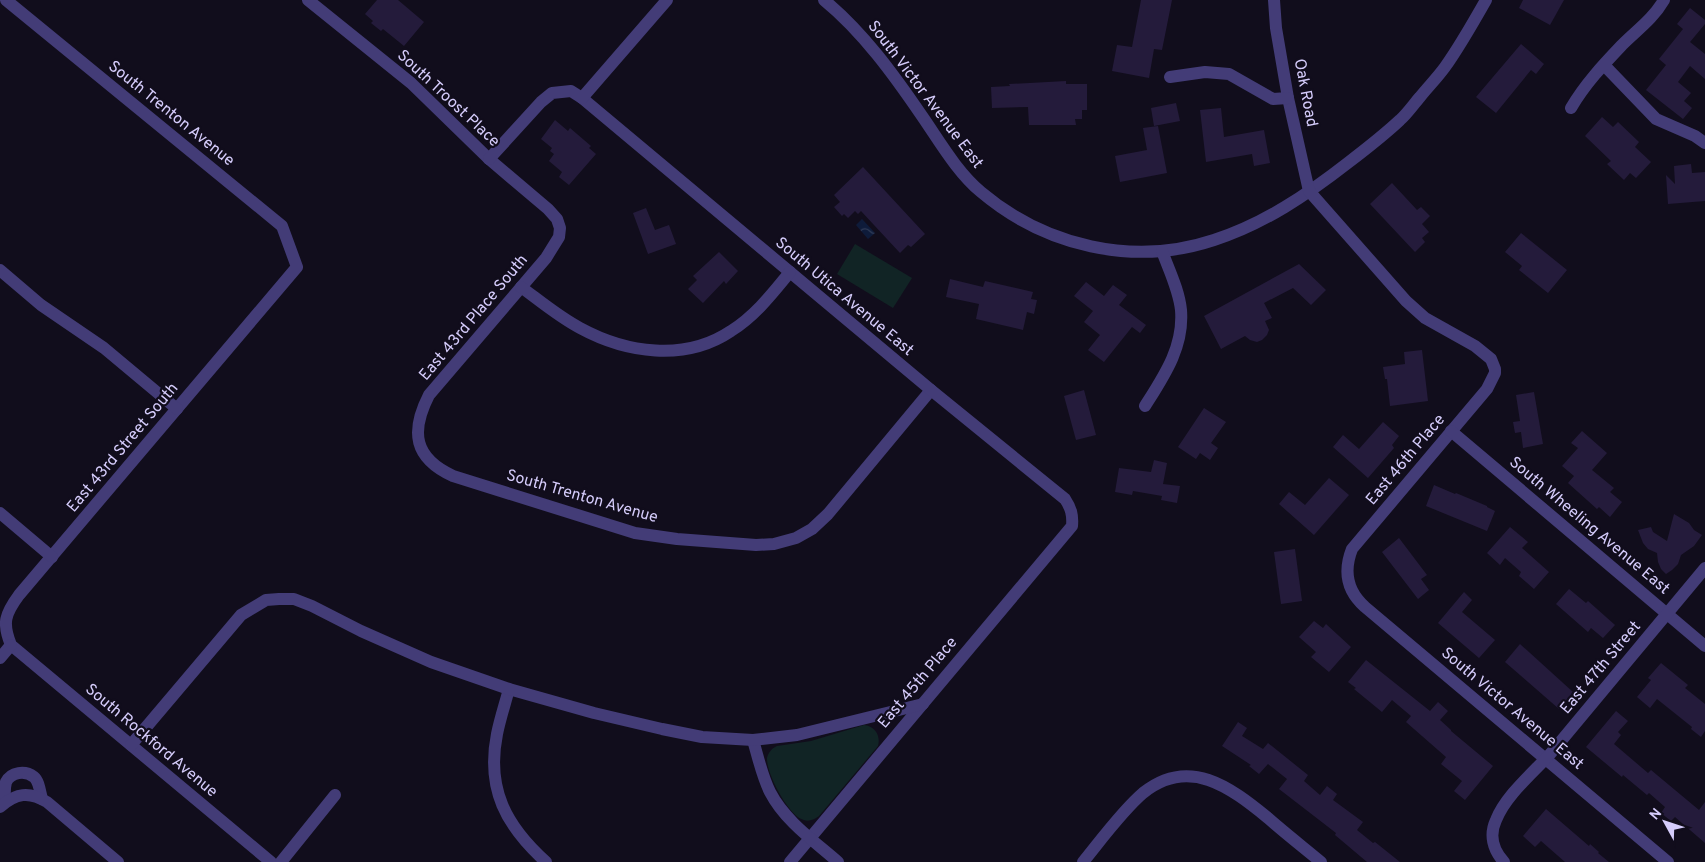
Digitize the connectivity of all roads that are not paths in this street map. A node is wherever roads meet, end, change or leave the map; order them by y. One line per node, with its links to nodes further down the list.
1 (6, 0): 18 (street, South Trenton Avenue)
2 (308, 0): 14 (street, South Troost Place)
3 (667, 0): 10 (street)
4 (824, 0): 17 (street, South Victor Avenue East)
5 (1274, 0): 11 (street, Oak Road)
6 (1486, 0): 15 (street)
7 (1664, 0): 8 (street)
8 (1604, 65): 12 (street); 13 (street)
9 (1170, 77): 11 (street)
10 (582, 98): 14 (street); 20 (street, South Utica Avenue East)
11 (1288, 98): 15 (street, Oak Road)
12 (1571, 108)
13 (1705, 143)
14 (489, 159): 16 (street, South Troost Place)
15 (1309, 191): 17 (street, South Victor Avenue East); 26 (street, East 46th Place)
16 (560, 228): 21 (street, East 43rd Place South)
17 (1162, 251): 23 (street)
18 (297, 267): 24 (street, East 43rd Street South)
19 (0, 270): 24 (street)
20 (790, 272): 21 (street); 22 (street, South Utica Avenue East)
21 (521, 287): 25 (street, East 43rd Place South)
22 (931, 390): 25 (street, South Trenton Avenue); 28 (street, South Utica Avenue East)
23 (1145, 406)
24 (177, 409): 29 (street, East 43rd Street South)
25 (417, 430)
26 (1451, 431): 31 (street, East 46th Place); 32 (street, South Wheeling Avenue East)
27 (0, 513): 29 (street)
28 (1072, 526): 37 (street, East 45th Place)
29 (52, 557): 33 (street, East 43rd Street South)
30 (1705, 568): 32 (street, East 47th Street)
31 (1346, 574): 40 (street, South Victor Avenue East)
32 (1668, 614): 34 (street, South Wheeling Avenue East); 40 (street, East 47th Street)
33 (11, 645): 35 (street); 39 (street, South Rockford Avenue)
34 (1705, 646)
35 (0, 658)
36 (509, 689): 38 (street); 39 (street); 48 (street)
37 (923, 704): 38 (street); 44 (street, East 45th Place)
38 (753, 740): 44 (street)
39 (131, 745): 46 (street, South Rockford Avenue)
40 (1546, 759): 53 (street, East 47th Street); 54 (street, South Victor Avenue East)
41 (335, 795): 47 (street)
42 (42, 799): 43 (street); 43 (street); 45 (street)
43 (3, 805)
44 (810, 838): 49 (street, East 45th Place); 50 (street)
45 (118, 862)
46 (271, 862)
47 (281, 862)
48 (546, 862)
49 (790, 862)
50 (838, 862)
51 (1083, 862): 52 (street)
52 (1321, 862)
53 (1504, 862)
54 (1668, 862)

